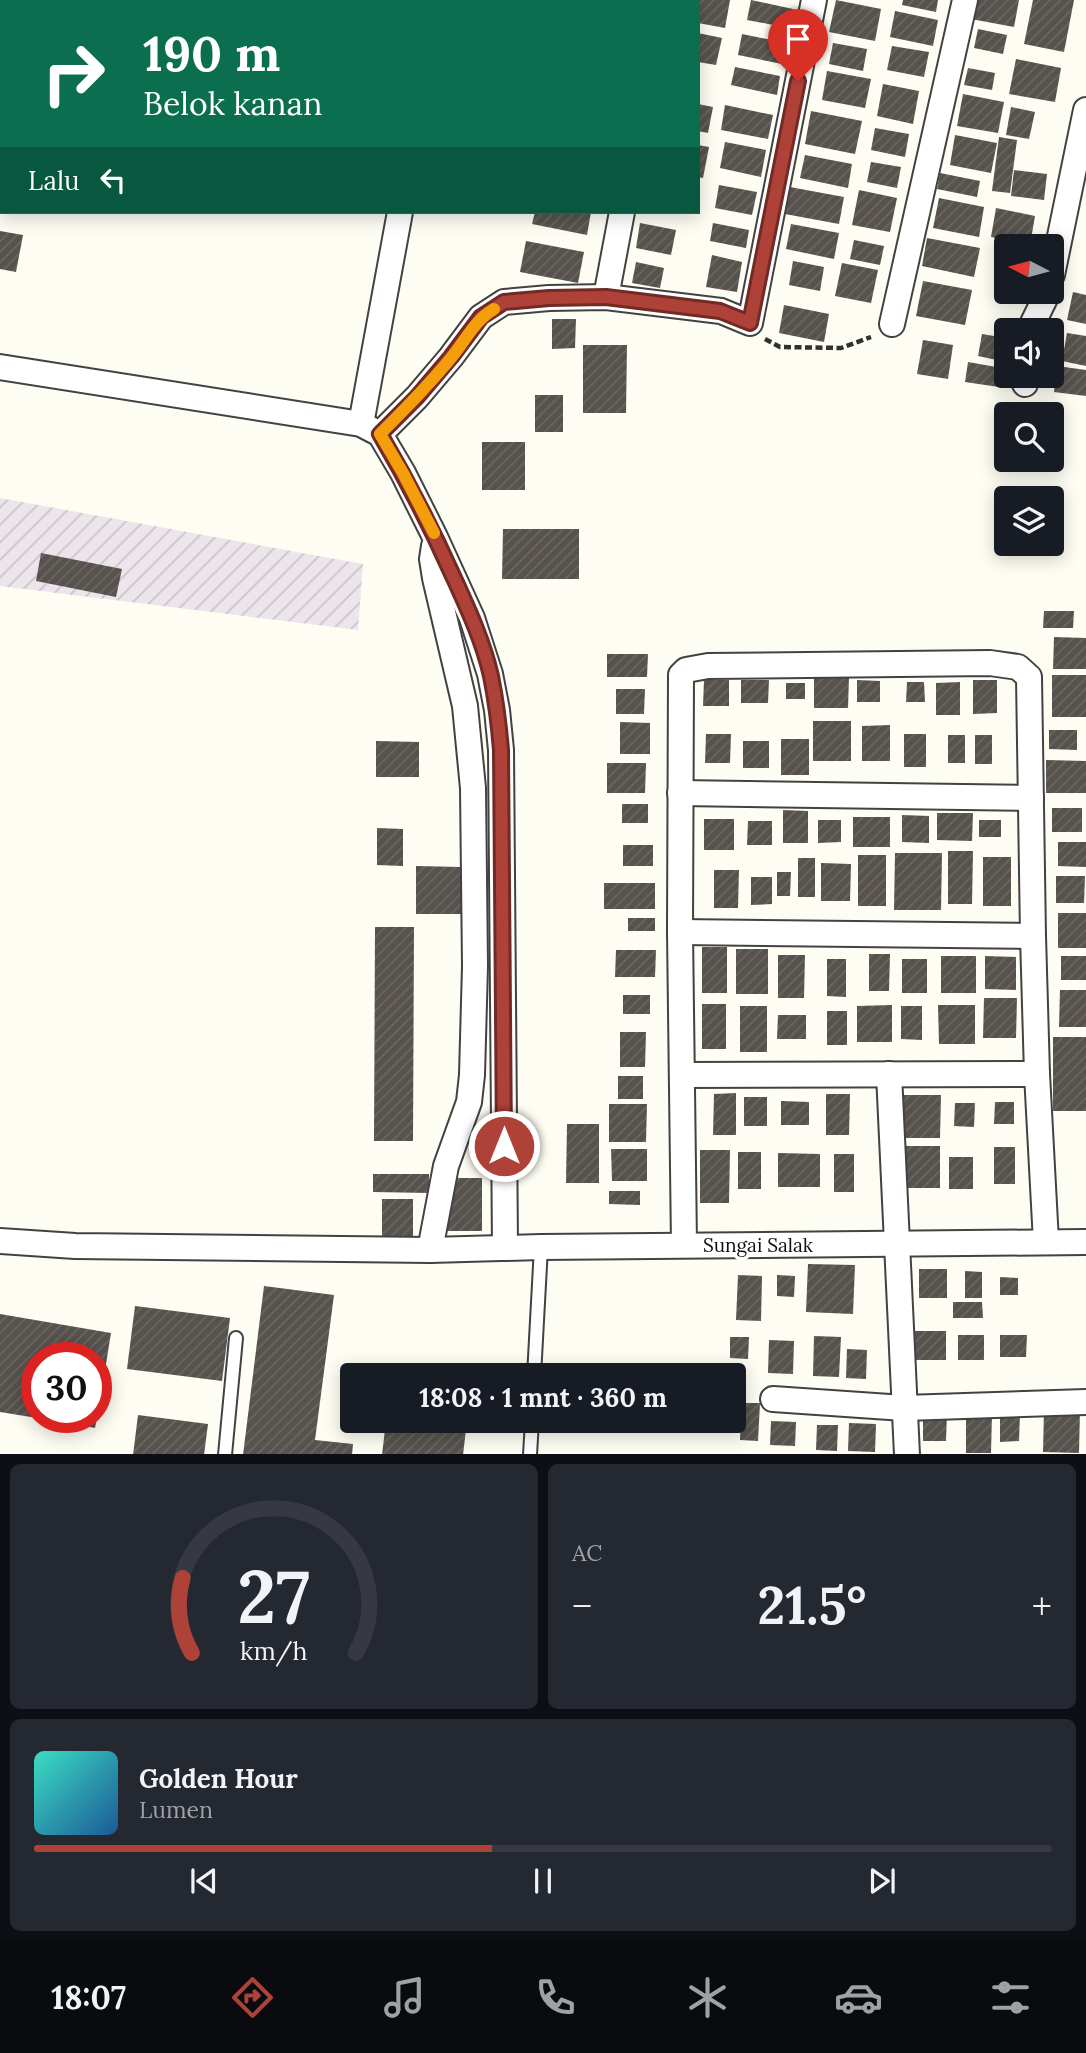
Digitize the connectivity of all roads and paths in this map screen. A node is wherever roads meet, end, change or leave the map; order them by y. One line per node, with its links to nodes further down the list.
1 (814, 0): 8 (street)
2 (965, 0): 9 (street)
3 (1086, 110): 6 (street)
4 (400, 214): 11 (street)
5 (622, 214): 7 (street)
6 (1060, 234)
7 (606, 297): 8 (street); 11 (street)
8 (750, 323): 9 (path)
9 (892, 324)
10 (0, 367): 11 (street)
11 (370, 429): 12 (street)
12 (435, 537): 26 (street); 27 (street)
13 (680, 793): 14 (street); 14 (street); 15 (street)
14 (1031, 798): 16 (street)
15 (680, 932): 16 (street); 19 (street)
16 (1032, 936): 18 (street)
17 (889, 1073): 18 (street); 19 (street); 23 (street)
18 (1037, 1074): 21 (street)
19 (682, 1075): 24 (street)
20 (0, 1241): 27 (street, Sungai Salak)
21 (1046, 1242): 22 (street, Sungai Salak); 23 (street, Sungai Salak)
22 (1086, 1242)
23 (898, 1244): 24 (street, Sungai Salak); 32 (street)
24 (684, 1245): 25 (street, Sungai Salak)
25 (541, 1247): 26 (street, Sungai Salak); 29 (lane)
26 (505, 1248): 27 (street, Sungai Salak)
27 (430, 1250)
28 (236, 1338): 34 (lane)
29 (535, 1363)
30 (772, 1399): 32 (street)
31 (1086, 1402): 32 (street)
32 (904, 1408): 36 (street)
33 (531, 1433): 35 (lane)
34 (225, 1454)
35 (530, 1454)
36 (906, 1454)

